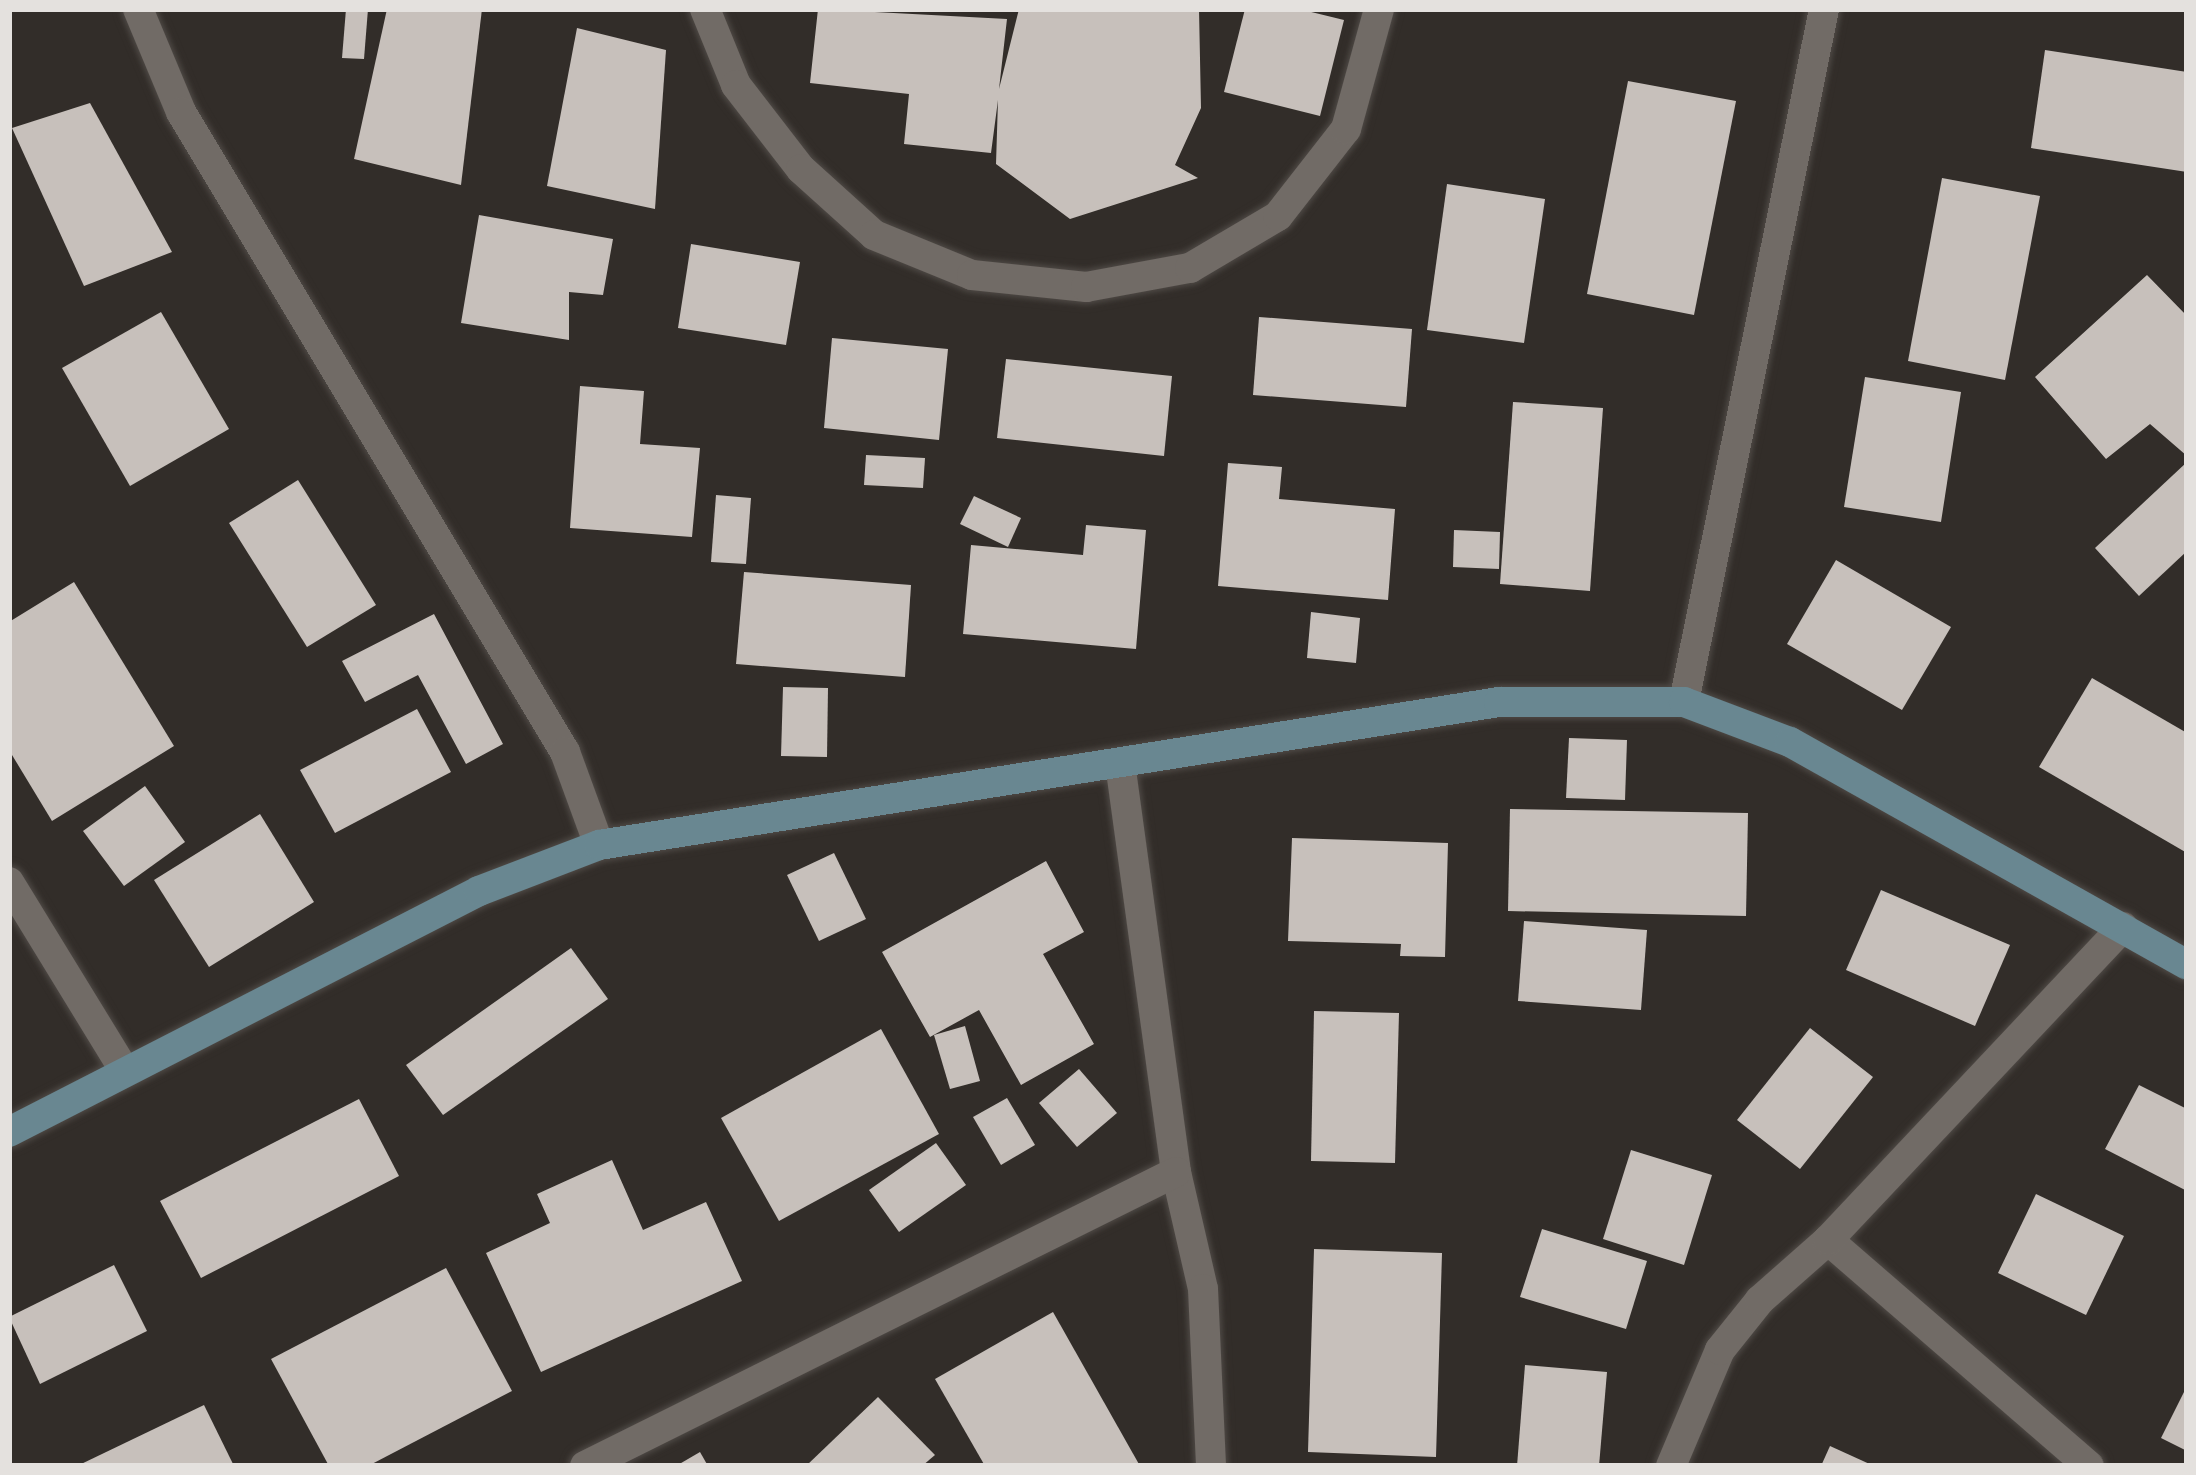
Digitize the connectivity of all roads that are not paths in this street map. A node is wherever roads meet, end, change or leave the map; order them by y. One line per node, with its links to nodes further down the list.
1 (138, 9): 7 (street)
2 (705, 9): 3 (street)
3 (1378, 9)
4 (1824, 9): 5 (street)
5 (1684, 702): 6 (street); 9 (street)
6 (1120, 763): 7 (street); 13 (street)
7 (599, 845): 11 (street)
8 (9, 882): 11 (street)
9 (2122, 927): 10 (street); 14 (street)
10 (2187, 965)
11 (124, 1070): 12 (street)
12 (9, 1132)
13 (1176, 1172): 15 (street); 16 (street)
14 (1828, 1240): 17 (street); 18 (street)
15 (585, 1466)
16 (1211, 1466)
17 (1671, 1466)
18 (2089, 1466)

